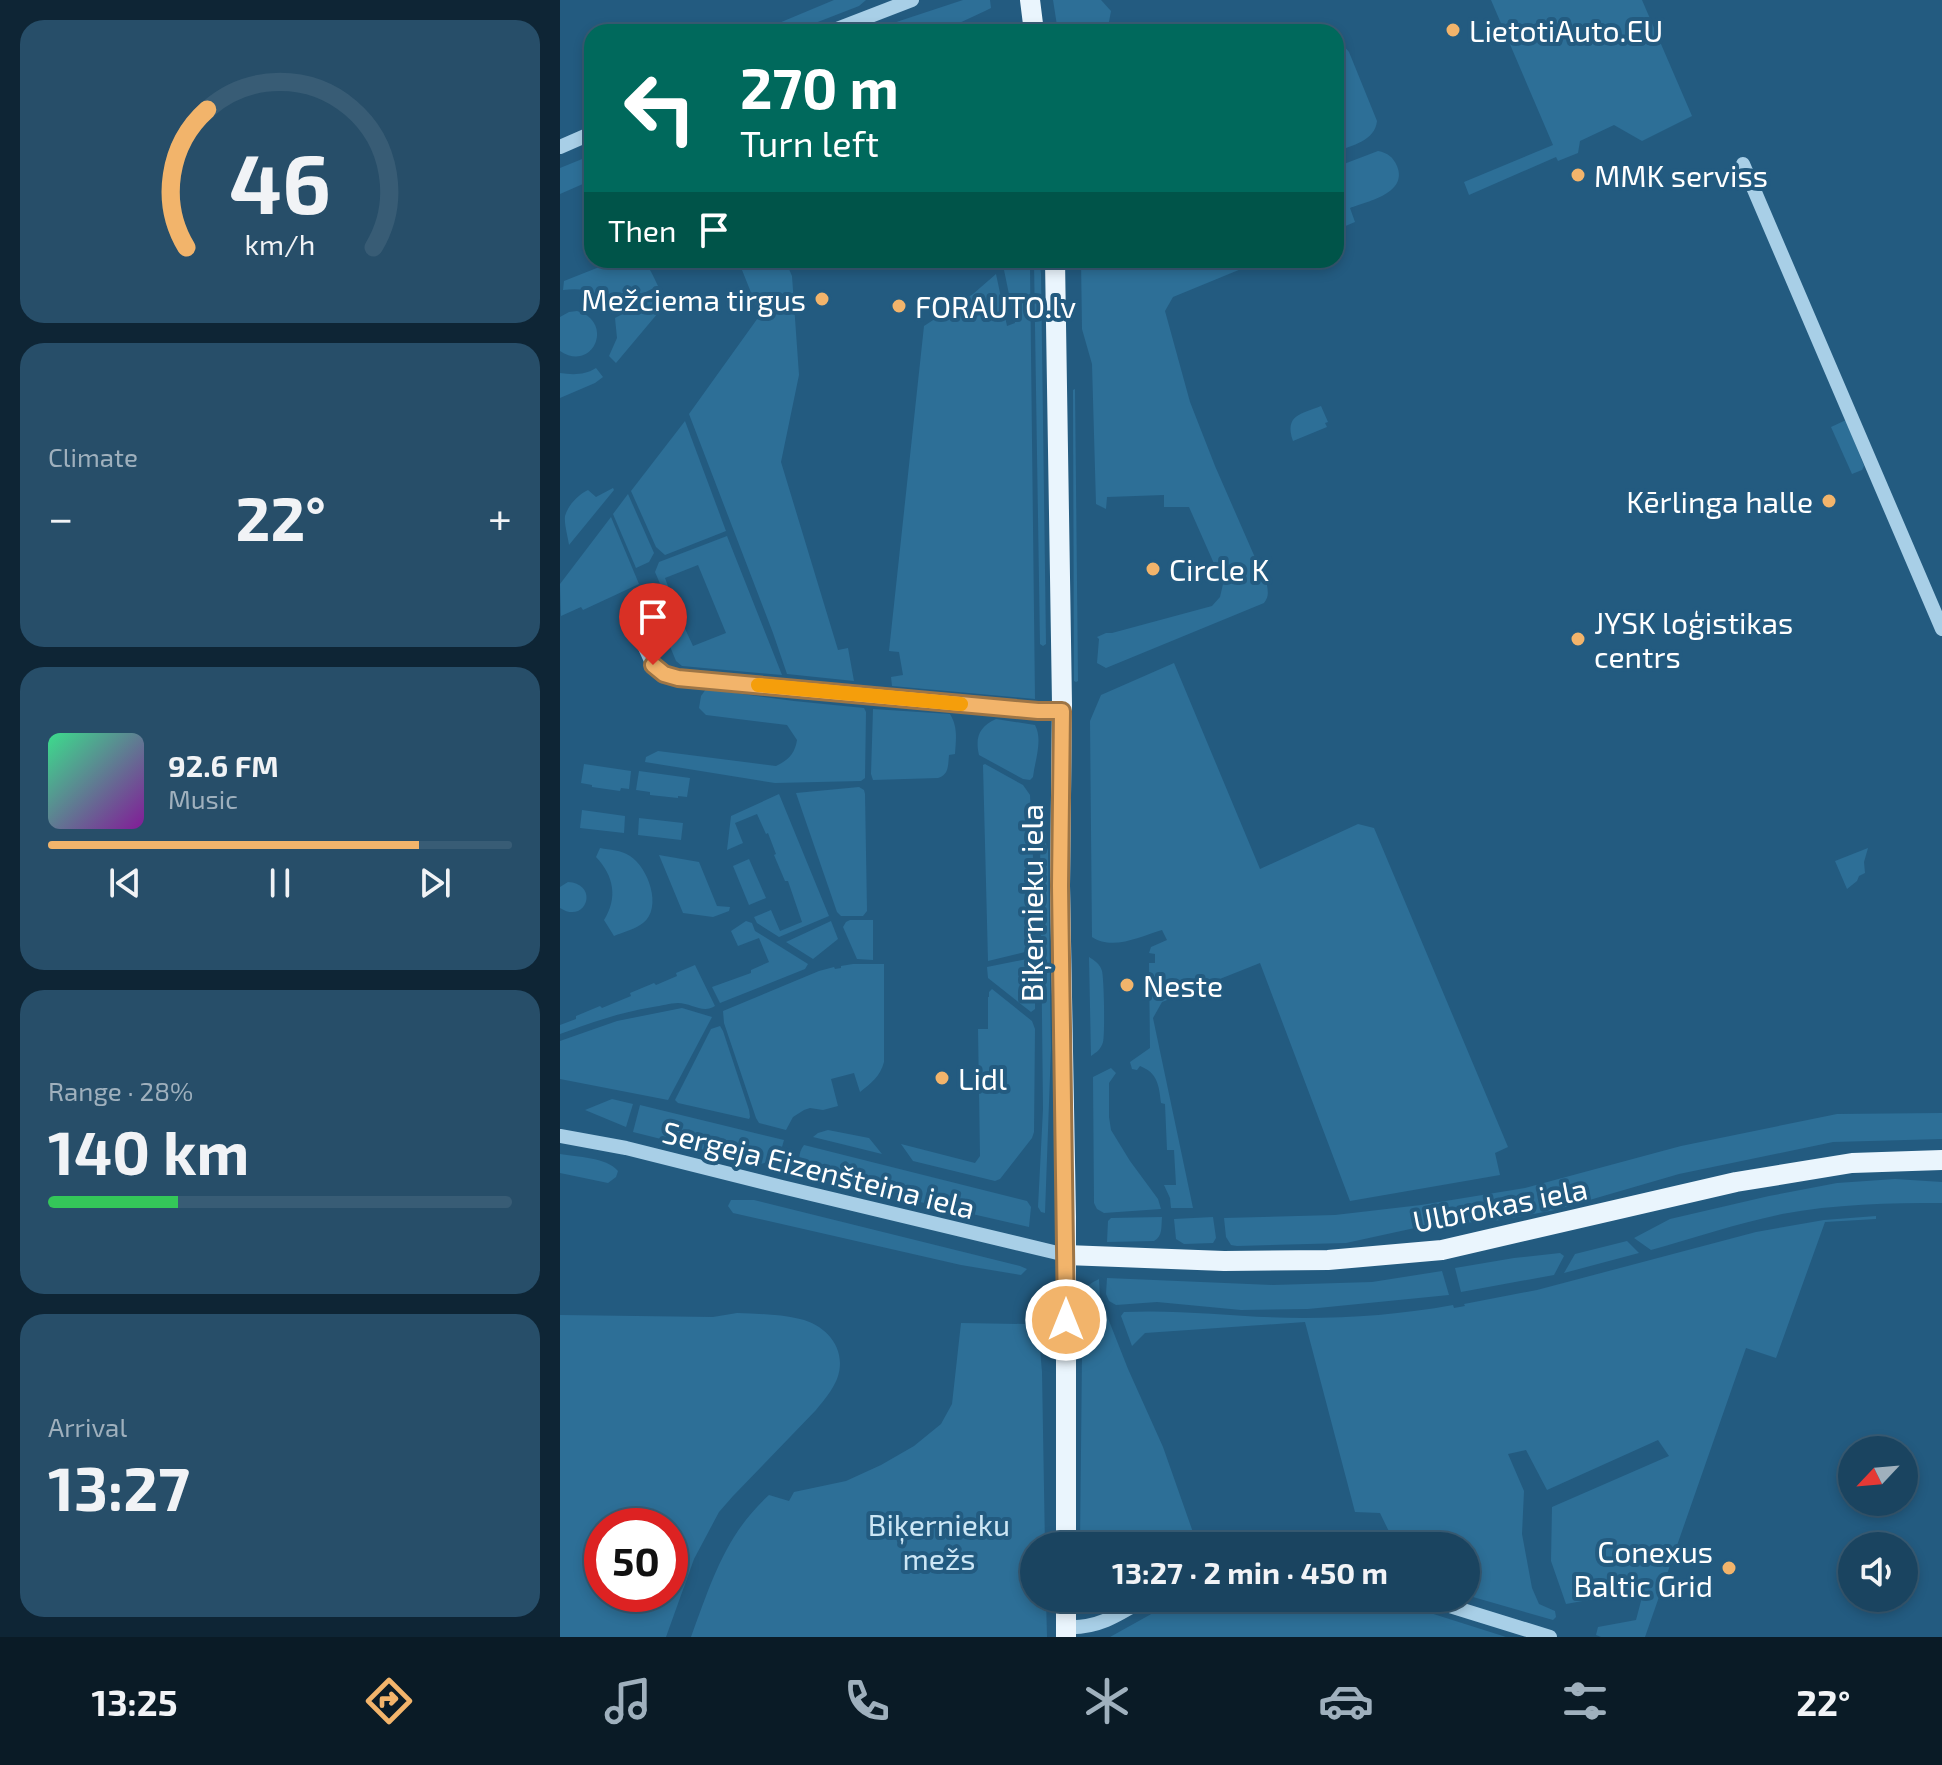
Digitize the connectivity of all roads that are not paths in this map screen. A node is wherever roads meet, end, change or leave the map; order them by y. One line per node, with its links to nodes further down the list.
1 (912, 0): 3 (street)
2 (1030, 0): 5 (main road)
3 (876, 6): 4 (street)
4 (843, 24)
5 (1033, 24)
6 (584, 136): 7 (street)
7 (560, 147)
8 (1743, 164): 11 (street)
9 (1055, 268): 12 (main road, Biķernieku iela)
10 (628, 610): 12 (street)
11 (1942, 629)
12 (1062, 711): 15 (main road, Biķernieku iela)
13 (560, 1136): 15 (street, Sergeja Eizenšteina iela)
14 (1942, 1160): 15 (main road, Ulbrokas iela)
15 (1066, 1255): 16 (main road, Biķernieku iela)
16 (1066, 1532)
17 (1124, 1612): 19 (street)
18 (1469, 1612): 20 (street)
19 (1066, 1632)
20 (1550, 1637)

